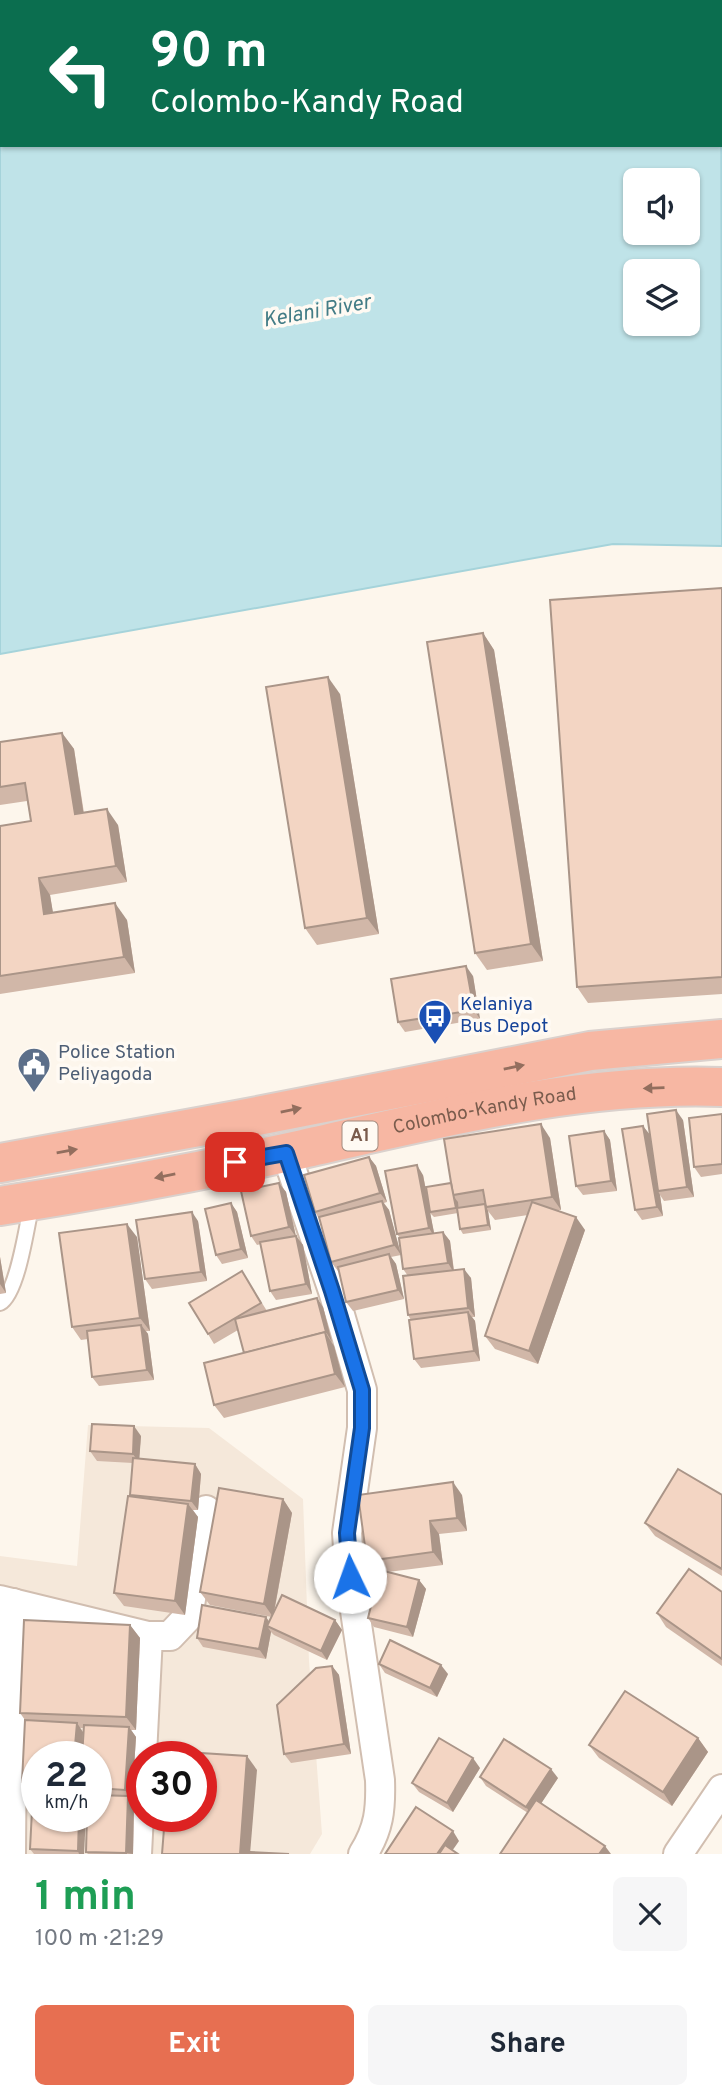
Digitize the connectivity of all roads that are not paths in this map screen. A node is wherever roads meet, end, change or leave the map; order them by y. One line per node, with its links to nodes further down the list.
1 (722, 1039): 4 (highway, Colombo-Kandy Road / A1, one-way to 1)
2 (722, 1087): 3 (highway, Colombo-Kandy Road / A1, one-way to 3)
3 (286, 1153): 5 (highway, Colombo-Kandy Road / A1, one-way to 5); 13 (street)
4 (0, 1163)
5 (16, 1203): 6 (lane)
6 (0, 1303)
7 (206, 1510): 9 (street)
8 (7, 1601): 9 (street); 11 (street)
9 (148, 1636): 12 (street)
10 (722, 1789): 14 (street)
11 (10, 1854)
12 (136, 1854)
13 (363, 1854)
14 (678, 1854)

